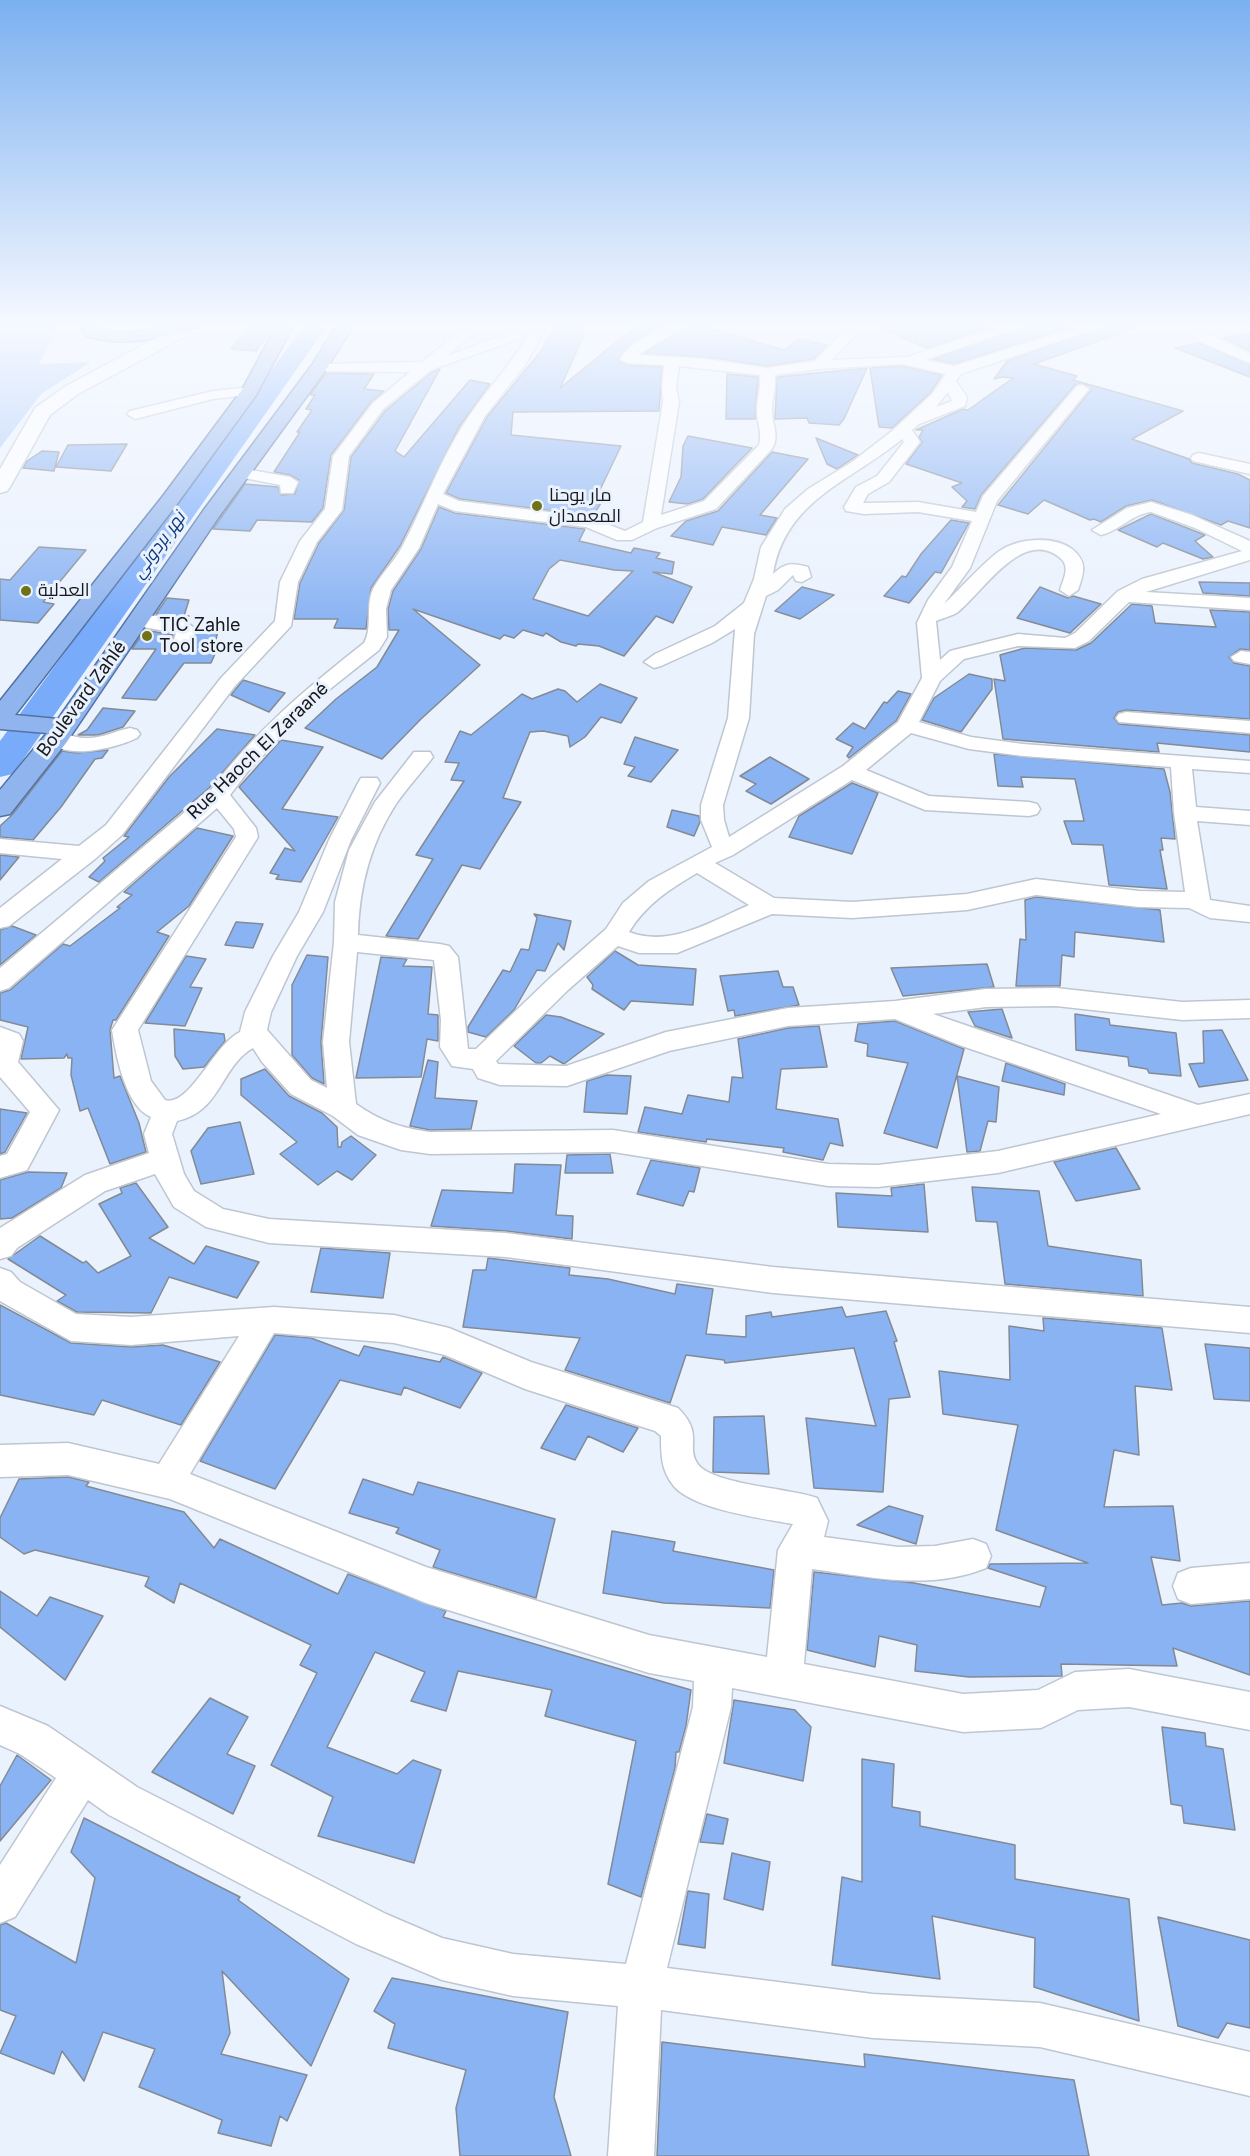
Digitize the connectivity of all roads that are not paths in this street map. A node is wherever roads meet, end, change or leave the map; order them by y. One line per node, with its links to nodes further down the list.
1 (35, 424): 13 (street)
2 (233, 424): 16 (highway, Boulevard Zahlé)
3 (277, 424): 12 (highway, Boulevard Zahlé)
4 (365, 424): 50 (street)
5 (471, 424): 15 (street, Rue Haoch El Zaraané)
6 (667, 424): 18 (street)
7 (767, 424): 18 (street)
8 (1053, 424): 17 (street)
9 (907, 425): 17 (street); 25 (street)
10 (1199, 458): 11 (street)
11 (1250, 469)
12 (240, 473): 14 (street); 16 (highway, Boulevard Zahlé)
13 (0, 487)
14 (287, 489)
15 (434, 496): 18 (street); 43 (street, Rue Haoch El Zaraané)
16 (188, 508): 28 (highway, Boulevard Zahlé); 33 (highway, Boulevard Zahlé)
17 (979, 518): 27 (street)
18 (651, 524)
19 (1101, 530): 20 (street)
20 (1250, 548)
21 (1250, 554): 24 (street)
22 (802, 577): 25 (street)
23 (1069, 590): 27 (street)
24 (1125, 595): 26 (street); 31 (street)
25 (754, 600): 30 (street); 49 (street)
26 (1250, 604)
27 (929, 618): 31 (street)
28 (139, 621): 29 (street); 36 (highway, Boulevard Zahlé)
29 (183, 643)
30 (654, 662)
31 (932, 678): 34 (street)
32 (1126, 718): 35 (street)
33 (0, 719): 36 (highway)
34 (907, 725): 39 (street); 41 (street)
35 (1250, 728)
36 (60, 733): 37 (street); 44 (highway, Boulevard Zahlé)
37 (130, 734)
38 (422, 757): 57 (street)
39 (1181, 763): 40 (street); 46 (street)
40 (1250, 767)
41 (851, 771): 45 (street); 49 (street)
42 (369, 783): 62 (street)
43 (219, 795): 58 (street, Rue Haoch El Zaraané); 66 (street)
44 (0, 808)
45 (1029, 809)
46 (1185, 813): 47 (street); 52 (street)
47 (1250, 819)
48 (0, 846): 50 (street)
49 (725, 850): 51 (street)
50 (87, 854): 55 (street)
51 (698, 862): 53 (street); 56 (street)
52 (1198, 900): 53 (street); 54 (street)
53 (769, 906): 56 (street)
54 (1250, 914)
55 (0, 920)
56 (615, 935): 63 (street)
57 (346, 942): 63 (street); 65 (street)
58 (0, 982)
59 (897, 1010): 60 (street); 63 (street); 67 (street)
60 (1250, 1010)
61 (0, 1036): 69 (street)
62 (252, 1037): 65 (street); 66 (street)
63 (482, 1059)
64 (1250, 1104): 67 (street)
65 (343, 1109): 67 (street)
66 (166, 1113): 68 (street)
67 (1199, 1117)
68 (165, 1159): 70 (street); 73 (street)
69 (0, 1167)
70 (0, 1247)
71 (0, 1281): 72 (street)
72 (265, 1320): 75 (street); 76 (street)
73 (1250, 1320)
74 (0, 1461): 75 (street)
75 (167, 1482): 80 (street)
76 (796, 1550): 77 (street); 81 (street)
77 (973, 1556)
78 (1250, 1581): 79 (street)
79 (1191, 1586)
80 (714, 1666): 81 (street); 86 (street)
81 (784, 1679): 82 (street)
82 (1250, 1711)
83 (0, 1725): 84 (street)
84 (83, 1772): 85 (street); 86 (street)
85 (0, 1902)
86 (641, 1987): 87 (street); 88 (street)
87 (1250, 2074)
88 (631, 2156)

